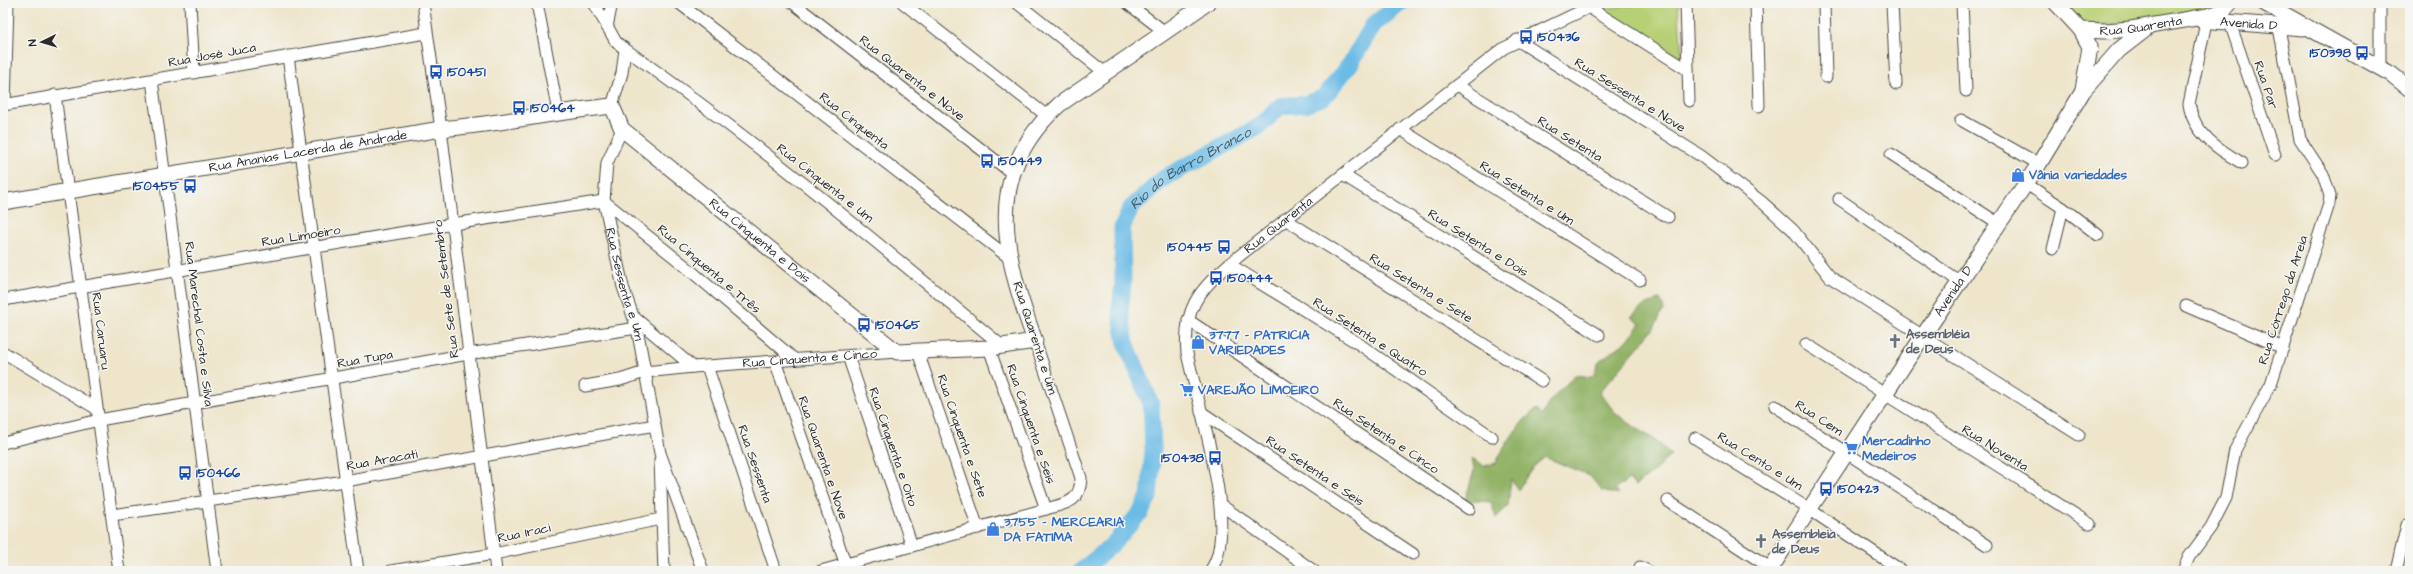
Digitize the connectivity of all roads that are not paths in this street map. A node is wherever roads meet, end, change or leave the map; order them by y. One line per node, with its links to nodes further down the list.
1 (8, 3): 48 (street)
2 (190, 3): 38 (street)
3 (423, 3): 31 (street, Rua Sete de Setembro)
4 (537, 3): 51 (street)
5 (594, 3): 26 (street)
6 (612, 3): 26 (street)
7 (679, 3): 78 (street, Rua Cinquenta)
8 (793, 3): 62 (street, Rua Quarenta e Nove)
9 (903, 3): 52 (street)
10 (1016, 3): 37 (street)
11 (1127, 3): 30 (street)
12 (1207, 3): 30 (street, Rua Quarenta e Um)
13 (1686, 3): 36 (street)
14 (1756, 3): 50 (street)
15 (1824, 3): 39 (street)
16 (1892, 3): 41 (street)
17 (1962, 3): 44 (street)
18 (2230, 3): 23 (street, Rua Quarenta)
19 (2264, 3): 28 (street)
20 (2380, 3): 35 (street)
21 (2054, 4): 29 (street, Rua Quarenta)
22 (1594, 6): 32 (street, Rua Quarenta); 36 (street)
23 (2196, 20): 24 (street, Avenida D); 25 (street, Rua Quarenta); 60 (street)
24 (2230, 24): 27 (street, Avenida D); 59 (street, Rua Par)
25 (2150, 26): 29 (street, Rua Quarenta); 45 (street, Avenida D)
26 (607, 27): 33 (street)
27 (2279, 28): 28 (street, Avenida D); 93 (street, Rua Córrego da Areia)
28 (2306, 28): 35 (street)
29 (2081, 30): 45 (street, Avenida D)
30 (1165, 32): 37 (street, Rua Quarenta e Um)
31 (426, 33): 34 (street, Rua José Juca); 54 (street, Rua Sete de Setembro)
32 (1517, 40): 42 (street, Rua Quarenta); 89 (street, Rua Sessenta e Nove)
33 (625, 49): 49 (street); 92 (street, Rua Cinquenta e Um)
34 (288, 56): 38 (street, Rua José Juca); 57 (street)
35 (2380, 68): 43 (street)
36 (1688, 70): 47 (street)
37 (1104, 72): 52 (street, Rua Quarenta e Um)
38 (194, 73): 40 (street, Rua José Juca)
39 (1826, 77)
40 (152, 80): 46 (street, Rua José Juca); 64 (street, Rua Marechal Costa e Silva)
41 (1896, 84)
42 (1457, 85): 56 (street, Rua Quarenta); 71 (street, Rua Setenta)
43 (2410, 89)
44 (1966, 91)
45 (2083, 91): 61 (street, Avenida D)
46 (55, 94): 48 (street, Rua José Juca); 66 (street, Rua Caruaru)
47 (1689, 101)
48 (4, 104)
49 (612, 106): 51 (street, Rua Ananias Lacerda de Andrade); 55 (street)
50 (1759, 106)
51 (558, 112): 54 (street, Rua Ananias Lacerda de Andrade)
52 (1047, 116): 62 (street, Rua Quarenta e Um)
53 (1961, 120): 61 (street)
54 (441, 129): 57 (street, Rua Ananias Lacerda de Andrade); 74 (street, Rua Sete de Setembro)
55 (622, 129): 68 (street, Rua Sessenta e Um); 95 (street, Rua Cinquenta e Dois)
56 (1400, 129): 63 (street, Rua Quarenta); 81 (street, Rua Setenta e Um)
57 (303, 152): 64 (street, Rua Ananias Lacerda de Andrade); 76 (street)
58 (1891, 154): 73 (street)
59 (2275, 155)
60 (2242, 163)
61 (2039, 164): 65 (street, Avenida D)
62 (1013, 174): 78 (street, Rua Quarenta e Um)
63 (1343, 175): 72 (street, Rua Quarenta); 88 (street, Rua Setenta e Dois)
64 (165, 177): 66 (street, Rua Ananias Lacerda de Andrade); 80 (street, Rua Marechal Costa e Silva)
65 (2026, 183): 70 (street); 73 (street, Avenida D)
66 (69, 191): 69 (street, Rua Ananias Lacerda de Andrade); 83 (street, Rua Caruaru)
67 (1839, 199): 82 (street)
68 (604, 201): 74 (street, Rua Limoeiro); 87 (street, Rua Sessenta e Um); 99 (street, Rua Cinquenta e Três)
69 (3, 202)
70 (2063, 208): 75 (street); 77 (street)
71 (1668, 217)
72 (1285, 219): 79 (street, Rua Quarenta); 105 (street, Rua Setenta e Sete)
73 (1998, 223): 82 (street, Avenida D)
74 (453, 224): 76 (street, Rua Limoeiro); 97 (street, Rua Sete de Setembro)
75 (2098, 235)
76 (316, 249): 80 (street, Rua Limoeiro); 104 (street)
77 (2053, 249)
78 (1012, 260): 90 (street, Rua Quarenta e Um)
79 (1230, 264): 86 (street, Rua Quarenta); 114 (street, Rua Setenta e Quatro)
80 (178, 270): 83 (street, Rua Limoeiro); 108 (street, Rua Marechal Costa e Silva)
81 (1640, 280)
82 (1960, 282): 89 (street, Avenida D)
83 (82, 288): 84 (street, Rua Limoeiro); 111 (street, Rua Caruaru)
84 (3, 300)
85 (2186, 306): 93 (street)
86 (1188, 320): 110 (street, Rua Quarenta); 125 (street, Rua Setenta e Cinco)
87 (636, 323): 97 (street, Rua Tupa); 102 (street); 103 (street, Rua Sessenta e Um)
88 (1599, 335)
89 (1923, 336): 107 (street, Avenida D); 113 (street, Rua Sessenta e Nove)
90 (1035, 342): 92 (street, Rua Cinquenta e Cinco); 124 (street, Rua Quarenta e Um)
91 (1806, 344): 107 (street, Rua Noventa)
92 (996, 347): 96 (street, Rua Cinquenta e Cinco); 124 (street, Rua Cinquenta e Seis)
93 (2283, 348): 151 (street, Rua Córrego da Areia)
94 (3, 352): 111 (street)
95 (897, 352): 96 (street, Rua Cinquenta e Cinco); 98 (street, Rua Cinquenta e Cinco)
96 (918, 352): 131 (street, Rua Cinquenta e Sete)
97 (468, 354): 104 (street, Rua Tupa); 119 (street, Rua Sete de Setembro)
98 (848, 356): 99 (street, Rua Cinquenta e Cinco); 133 (street, Rua Cinquenta e Oito)
99 (794, 359): 100 (street, Rua Cinquenta e Cinco)
100 (775, 361): 101 (street, Rua Cinquenta e Cinco); 136 (street, Rua Quarenta e Nove)
101 (707, 366): 102 (street, Rua Cinquenta e Cinco); 146 (street, Rua Sessenta)
102 (693, 367): 103 (street, Rua Cinquenta e Cinco)
103 (645, 372): 106 (street, Rua Cinquenta e Cinco); 112 (street, Rua Sessenta e Um)
104 (332, 380): 108 (street, Rua Tupa); 120 (street)
105 (1542, 382)
106 (585, 386)
107 (1884, 395): 118 (street, Avenida D); 129 (street, Rua Noventa)
108 (194, 403): 111 (street, Rua Tupa); 121 (street, Rua Marechal Costa e Silva)
109 (1775, 406): 118 (street, Rua Cem)
110 (1201, 412): 123 (street, Rua Quarenta); 135 (street, Rua Setenta e Seis)
111 (98, 414): 116 (street, Rua Tupa); 127 (street, Rua Caruaru)
112 (655, 425): 117 (street, Rua Sessenta e Um); 119 (street, Rua Aracati)
113 (2079, 435)
114 (1492, 437)
115 (1695, 438): 126 (street, Rua Cento e Um)
116 (3, 443)
117 (660, 453): 128 (street); 145 (street, Rua Sessenta e Um)
118 (1847, 454): 126 (street, Avenida D); 132 (street, Rua Cem)
119 (481, 457): 120 (street, Rua Aracati); 134 (street, Rua Sete de Setembro)
120 (345, 481): 121 (street, Rua Aracati); 141 (street)
121 (209, 501): 127 (street, Rua Aracati); 140 (street, Rua Marechal Costa e Silva)
122 (1668, 502): 138 (street)
123 (1221, 505): 148 (street, Rua Quarenta); 149 (street)
124 (1046, 509): 131 (street, Rua Quarenta e Um)
125 (1469, 509)
126 (1809, 509): 138 (street, Avenida D); 150 (street, Rua Cento e Um)
127 (112, 515): 139 (street, Rua Caruaru)
128 (662, 519): 134 (street, Rua Iraci); 144 (street)
129 (2090, 524)
130 (2407, 525): 152 (street)
131 (978, 528): 133 (street, Rua Quarenta e Um)
132 (1987, 545)
133 (912, 546): 136 (street, Rua Quarenta e Um)
134 (494, 554): 137 (street, Rua Iraci); 143 (street, Rua Sete de Setembro)
135 (1413, 554)
136 (847, 568): 147 (street, Rua Quarenta e Um)
137 (409, 570): 142 (street, Rua Iraci)
138 (1771, 570)
139 (119, 571)
140 (217, 571)
141 (358, 571)
142 (391, 571)
143 (496, 571)
144 (664, 571)
145 (703, 571)
146 (776, 571)
147 (822, 571)
148 (1210, 571)
149 (1314, 571)
150 (1902, 571)
151 (2184, 571)
152 (2396, 571)

